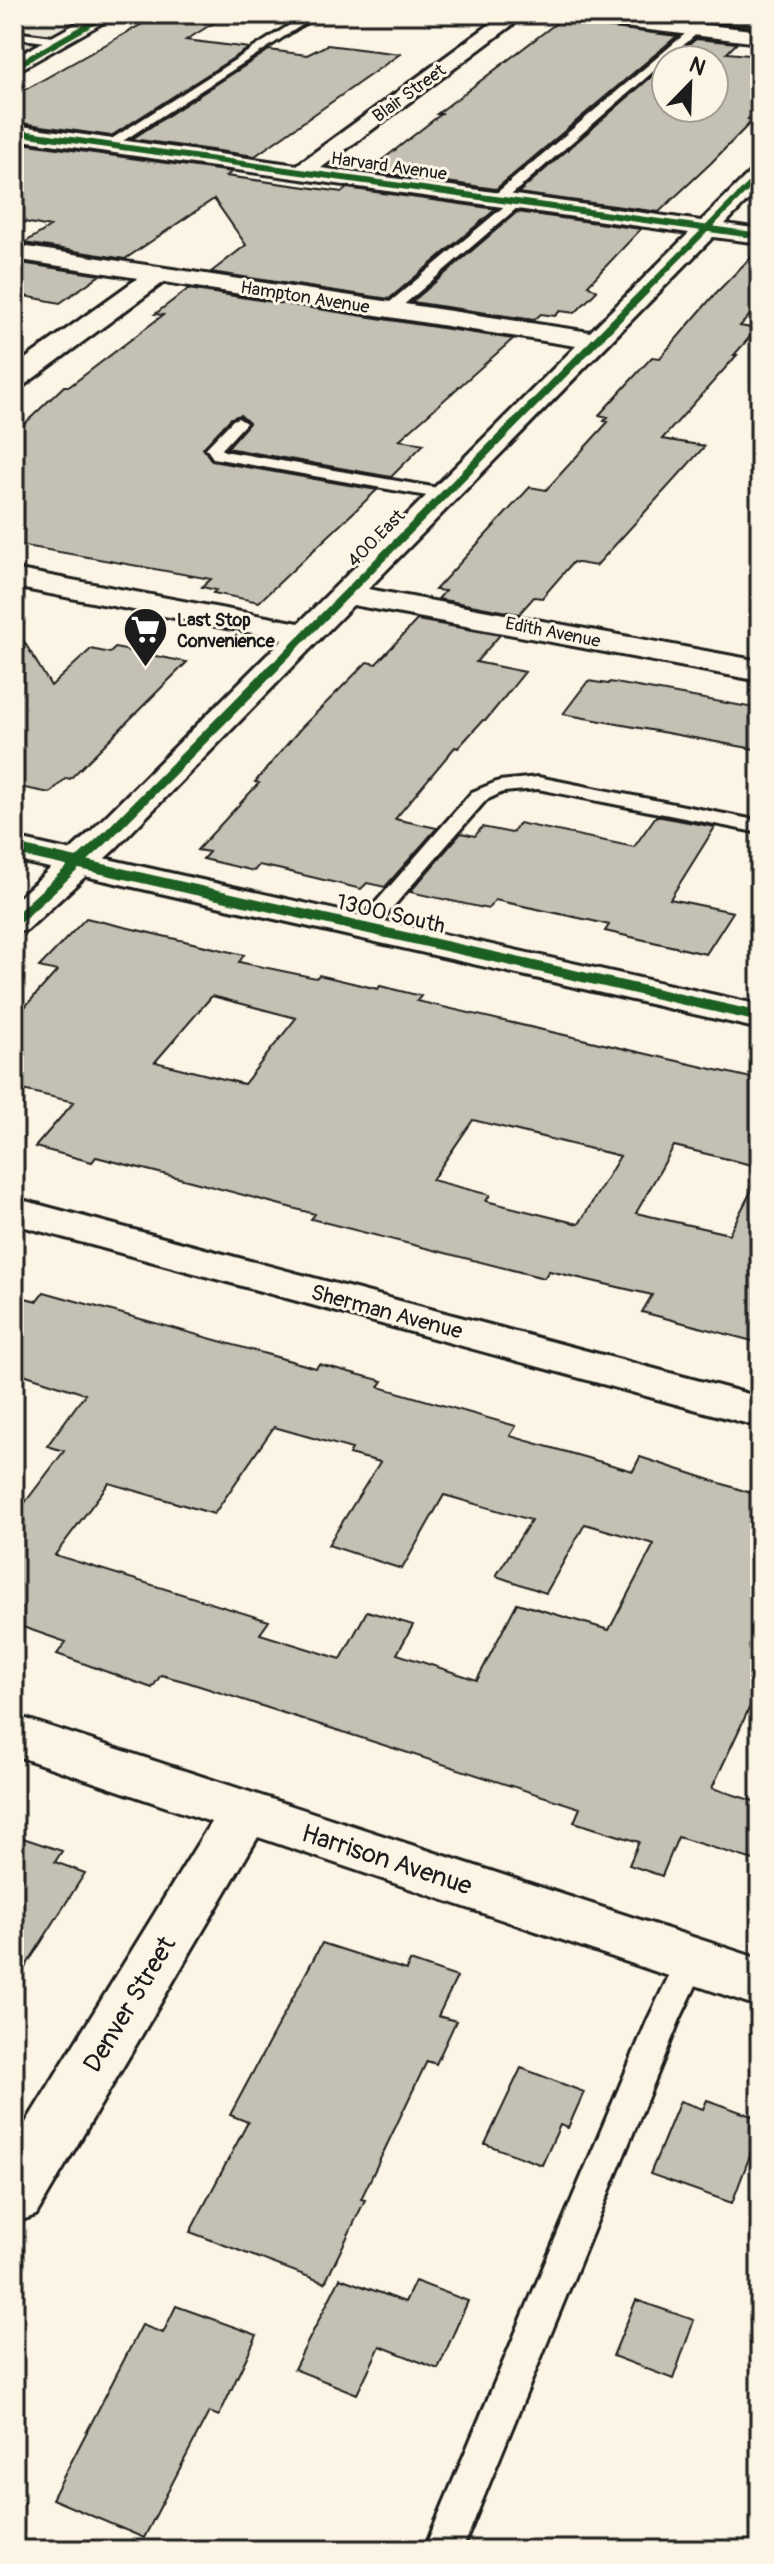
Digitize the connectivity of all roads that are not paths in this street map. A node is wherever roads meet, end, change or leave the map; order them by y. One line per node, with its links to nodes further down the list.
1 (108, 14): 8 (street)
2 (314, 14): 11 (lane)
3 (517, 14): 12 (street, Blair Street)
4 (563, 14): 5 (street)
5 (696, 30): 7 (street); 14 (lane)
6 (14, 35): 8 (lane)
7 (760, 37)
8 (61, 41): 9 (street)
9 (14, 67)
10 (14, 132): 11 (street, Harvard Avenue)
11 (108, 145): 12 (street, Harvard Avenue)
12 (301, 172): 14 (street, Harvard Avenue)
13 (760, 175): 15 (street, 400 East)
14 (508, 201): 15 (street, Harvard Avenue); 19 (lane)
15 (707, 228): 16 (street, Harvard Avenue); 20 (street, 400 East)
16 (760, 236)
17 (14, 252): 18 (street, Hampton Avenue)
18 (160, 274): 19 (street, Hampton Avenue); 21 (street)
19 (389, 310): 20 (street, Hampton Avenue)
20 (595, 341): 23 (street, 400 East)
21 (14, 380)
22 (238, 423): 23 (lane)
23 (444, 494): 25 (street, 400 East)
24 (14, 578): 26 (street)
25 (346, 594): 26 (street, 400 East); 27 (street, Edith Avenue)
26 (306, 634): 30 (street, 400 East)
27 (760, 671)
28 (760, 827): 32 (lane)
29 (14, 849): 30 (street, 1300 South)
30 (77, 863): 31 (street, 400 East); 32 (street, 1300 South)
31 (14, 922)
32 (364, 928): 33 (street, 1300 South)
33 (760, 1017)
34 (14, 1211): 35 (street, Sherman Avenue)
35 (760, 1412)
36 (14, 1735): 37 (street, Harrison Avenue)
37 (245, 1812): 38 (street, Harrison Avenue); 40 (street, Denver Street)
38 (692, 1960): 39 (street, Harrison Avenue); 41 (lane)
39 (760, 1983)
40 (14, 2196)
41 (443, 2550)

